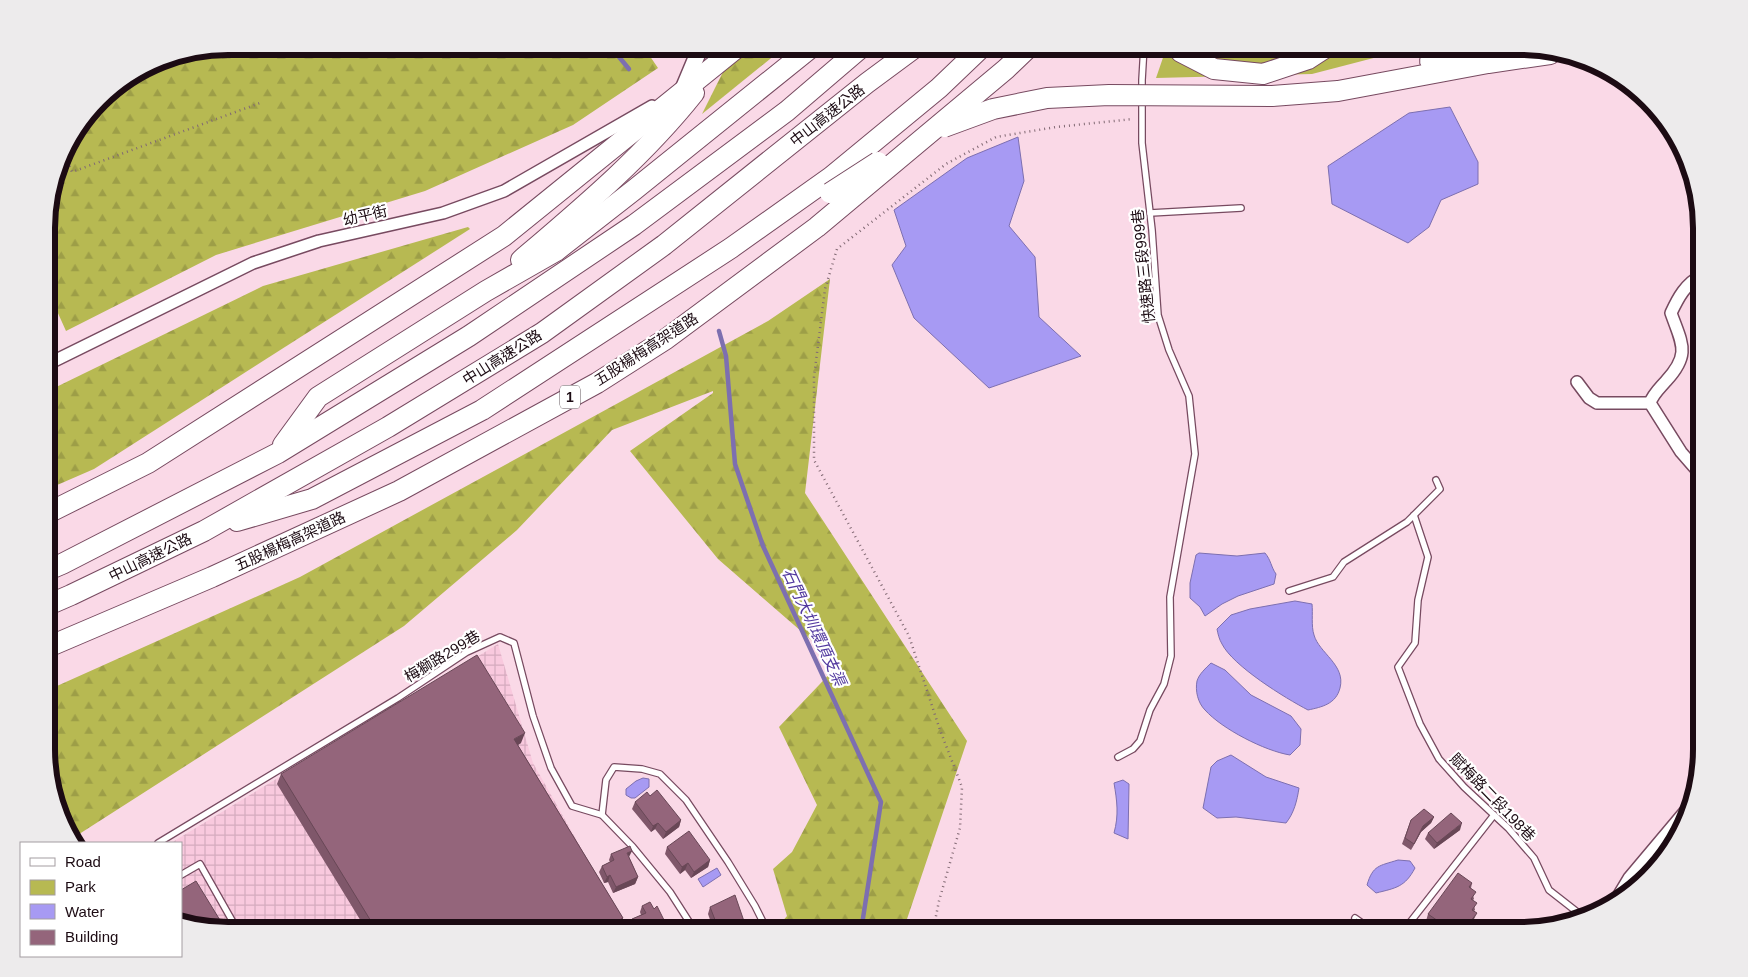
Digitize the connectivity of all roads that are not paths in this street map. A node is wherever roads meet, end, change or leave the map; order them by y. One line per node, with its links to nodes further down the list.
1 (697, 55): 14 (street)
2 (721, 55): 19 (highway)
3 (728, 55): 27 (highway)
4 (801, 55): 19 (highway)
5 (852, 55): 24 (highway, 中山高速公路)
6 (905, 55): 29 (highway, 中山高速公路)
7 (974, 55): 20 (highway)
8 (1020, 55): 33 (highway, 五股楊梅高架道路 / 1, bridge)
9 (1143, 55): 17 (lane, 快速路三段999巷)
10 (1187, 55): 11 (highway)
11 (1314, 55)
12 (1455, 55): 15 (highway)
13 (1538, 56): 15 (highway)
14 (683, 89): 21 (street, 幼平街)
15 (1272, 96): 20 (highway, bridge)
16 (1241, 208): 17 (lane)
17 (1150, 212): 34 (lane, 快速路三段999巷)
18 (1693, 279): 23 (street)
19 (486, 291): 24 (highway)
20 (641, 308): 29 (highway)
21 (55, 361)
22 (1577, 382): 23 (street)
23 (1650, 403): 25 (street)
24 (278, 453): 30 (highway, 中山高速公路)
25 (1693, 466)
26 (1436, 480): 28 (lane)
27 (55, 510)
28 (1414, 515): 31 (lane); 36 (lane, 賦梅路二段198巷)
29 (204, 531): 32 (highway, 中山高速公路)
30 (55, 567)
31 (1289, 591)
32 (55, 602)
33 (55, 644)
34 (1118, 757)
35 (602, 815): 38 (lane, 梅獅路299巷); 44 (lane, 梅獅路299巷); 45 (lane)
36 (1494, 815): 41 (lane, 賦梅路二段198巷); 47 (lane)
37 (1677, 821): 40 (street)
38 (160, 842)
39 (182, 874): 43 (lane)
40 (1624, 886)
41 (1576, 912)
42 (1355, 918): 46 (lane)
43 (233, 922)
44 (689, 922)
45 (763, 922)
46 (1361, 922)
47 (1410, 922)

